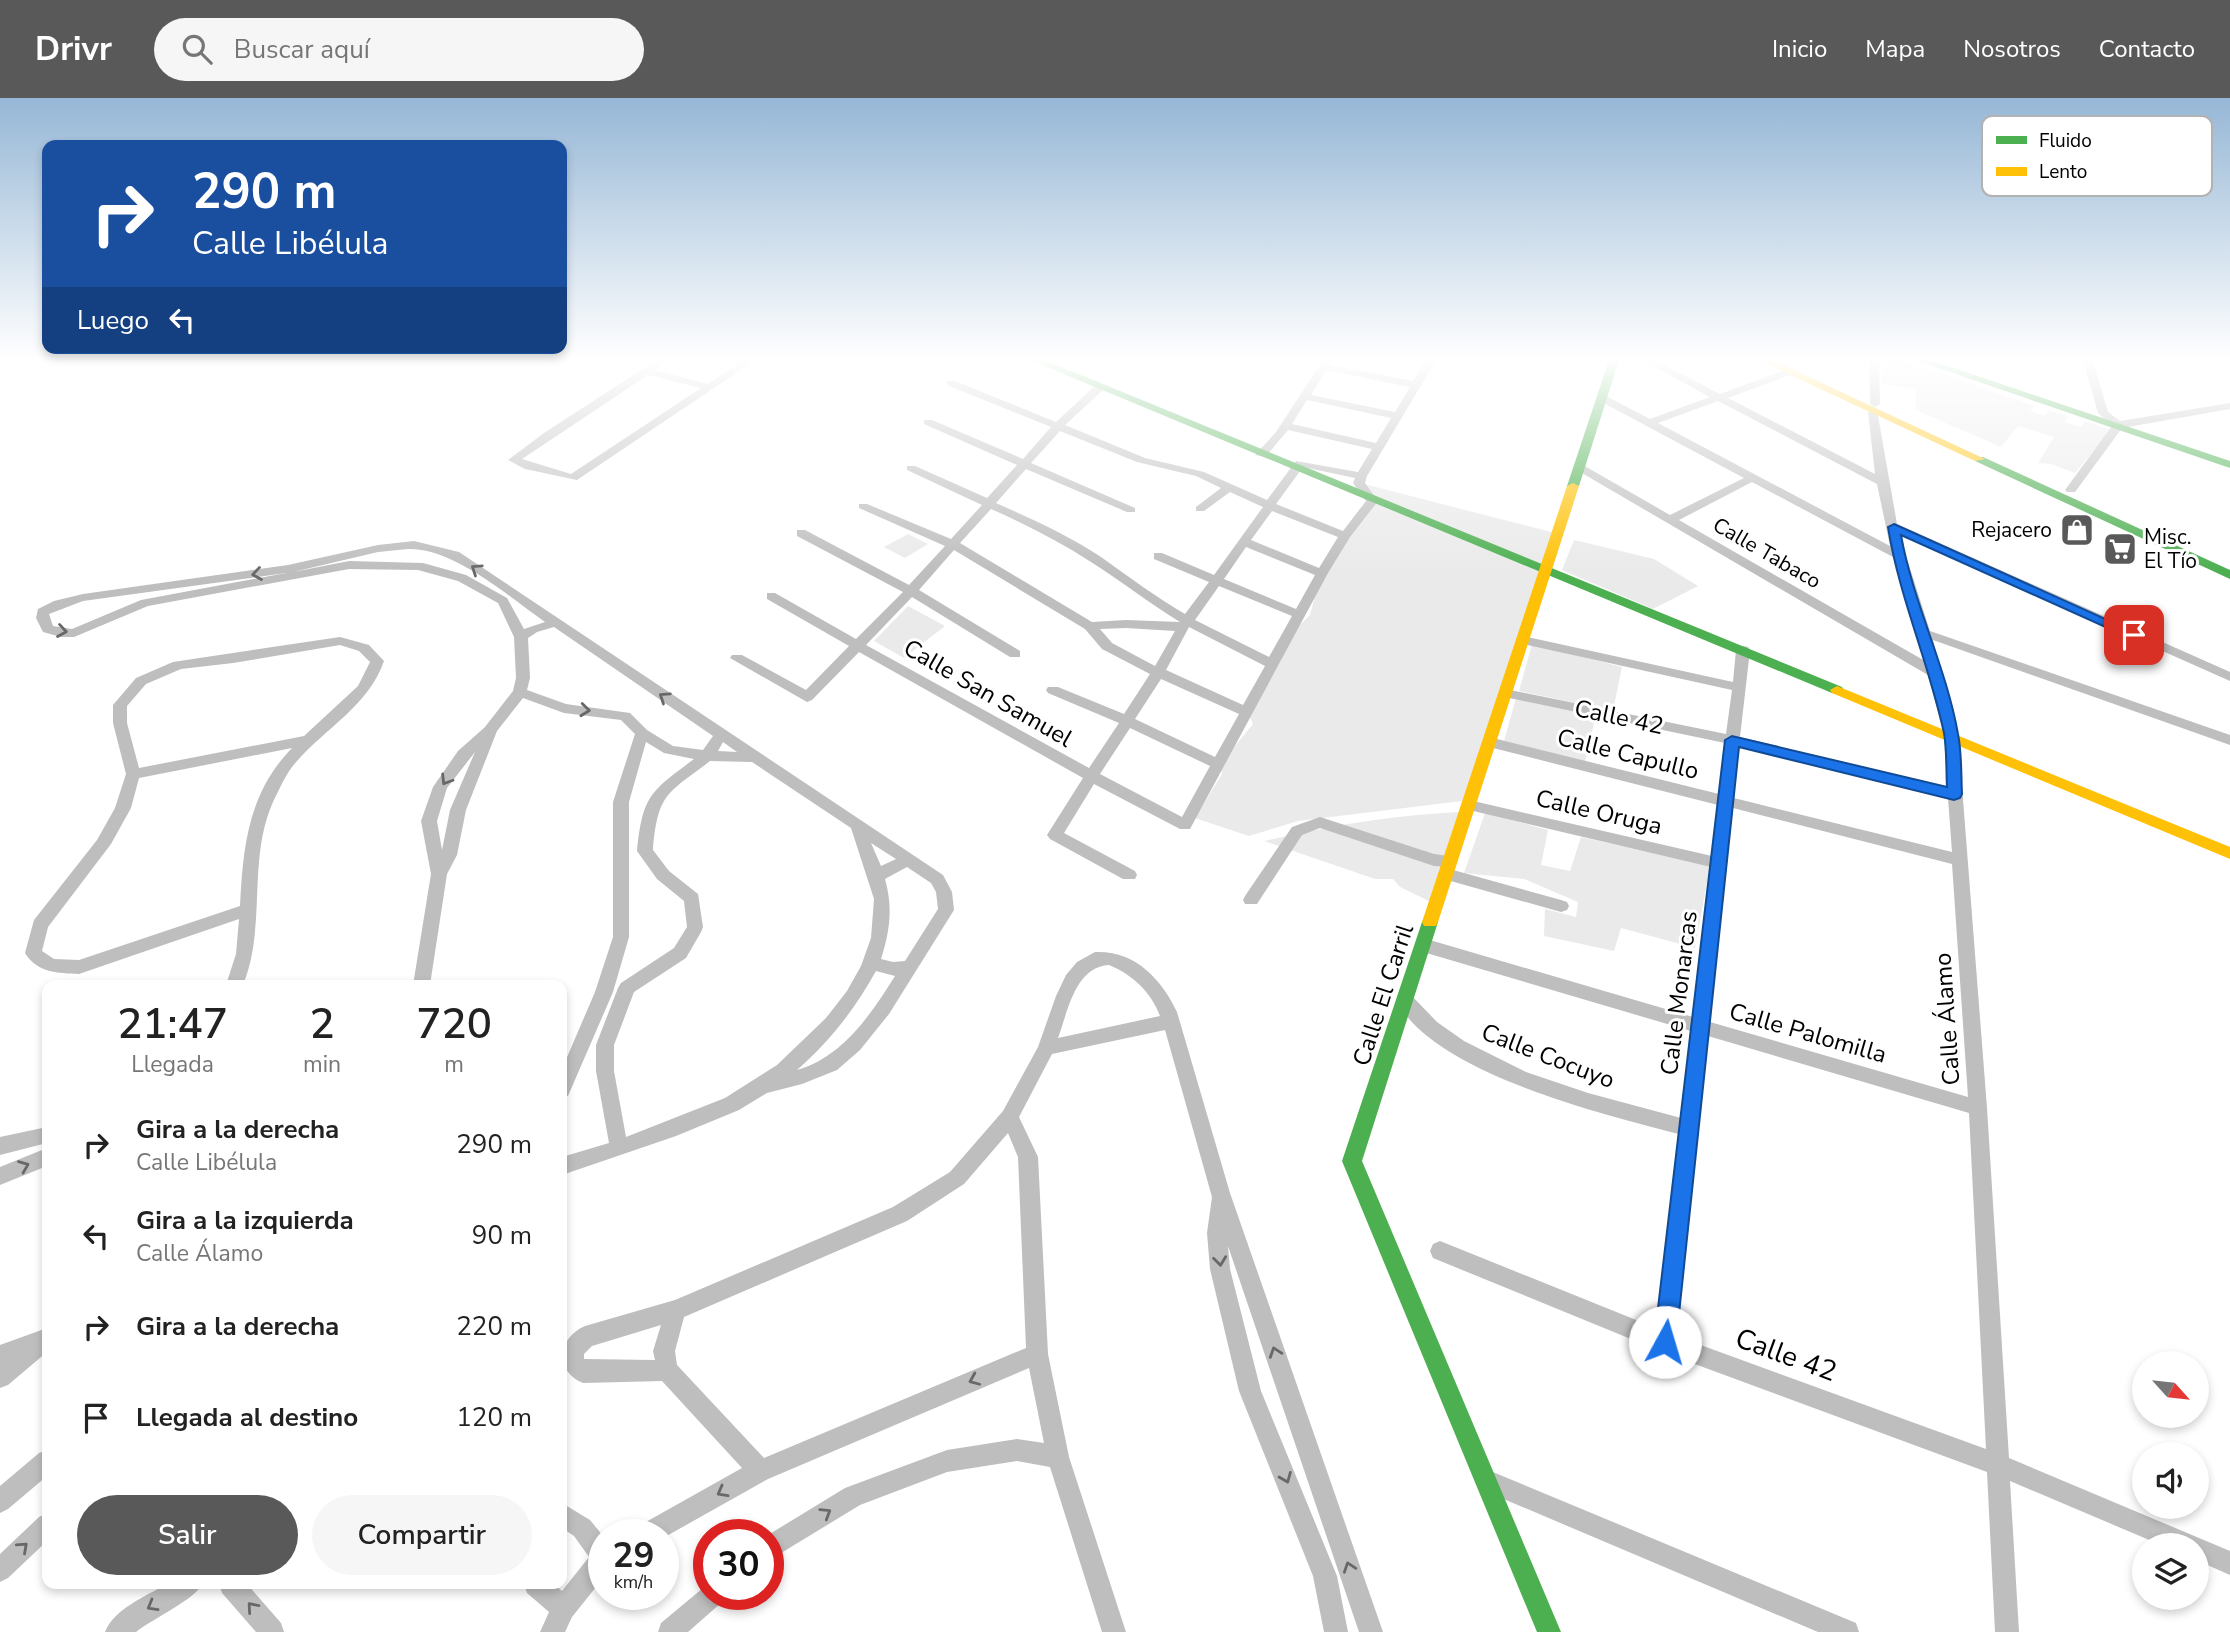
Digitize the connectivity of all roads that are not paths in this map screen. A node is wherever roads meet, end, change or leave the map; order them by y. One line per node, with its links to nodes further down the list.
1 (561, 429): 2 (street)
2 (649, 429)
3 (943, 429): 20 (street)
4 (1056, 429): 20 (street)
5 (1064, 429): 28 (street)
6 (1198, 429): 19 (main road)
7 (1282, 429): 19 (street)
8 (1296, 429): 18 (street)
9 (1391, 429): 18 (street)
10 (1592, 429): 22 (main road, Calle El Carril)
11 (1659, 429): 26 (street)
12 (1779, 429): 27 (street)
13 (1876, 429): 27 (street, Calle Álamo)
14 (1918, 429): 47 (main road)
15 (1923, 429): 29 (main road)
16 (2115, 429): 29 (street)
17 (2128, 429): 21 (main road)
18 (1380, 447): 25 (street)
19 (1261, 455): 24 (main road)
20 (1026, 464): 31 (street); 35 (street)
21 (2230, 465)
22 (1579, 467): 36 (street, Calle Tabaco); 45 (main road, Calle El Carril)
23 (911, 468): 31 (street)
24 (1296, 469): 25 (street); 30 (main road); 33 (street)
25 (1361, 477): 30 (street)
26 (1752, 478): 36 (street); 42 (street)
27 (1882, 482): 37 (street, Calle Álamo)
28 (1230, 487): 33 (street); 34 (street)
29 (2071, 490): 44 (main road)
30 (1372, 500): 39 (street); 45 (main road)
31 (989, 504): 41 (street); 55 (street)
32 (863, 506): 41 (street)
33 (1270, 506): 39 (street); 40 (street)
34 (1200, 509)
35 (1130, 510)
36 (1671, 519): 65 (street, Calle Tabaco)
37 (1894, 527): 42 (street, Calle Álamo); 67 (street)
38 (801, 533): 50 (street)
39 (1345, 536): 46 (street)
40 (1245, 541): 46 (street); 48 (street)
41 (954, 545): 50 (street); 56 (street)
42 (1898, 555): 57 (street, Calle Álamo)
43 (1158, 556): 48 (street)
44 (2230, 562)
45 (1546, 569): 59 (main road, Calle El Carril); 61 (main road)
46 (1322, 573): 53 (street)
47 (2230, 575)
48 (1216, 581): 53 (street); 55 (street)
49 (149, 586): 52 (street); 52 (street, one-way to 52); 54 (street, one-way to 49)
50 (911, 591): 60 (street); 62 (street)
51 (771, 596): 60 (street, Calle San Samuel)
52 (145, 603): 58 (street)
53 (1300, 615): 64 (street)
54 (556, 623): 58 (street); 76 (street, one-way to 54)
55 (1185, 624): 56 (street); 64 (street); 66 (street)
56 (1090, 626): 66 (street)
57 (1924, 633): 65 (street, Calle Álamo); 79 (street)
58 (521, 637): 70 (street)
59 (1523, 640): 68 (street); 71 (main road, Calle El Carril)
60 (860, 645): 63 (street); 86 (street, Calle San Samuel)
61 (1743, 650): 68 (street, Calle Monarcas); 77 (main road)
62 (1015, 654)
63 (737, 658)
64 (1274, 665): 72 (street)
65 (1935, 673): 77 (street, Calle Álamo)
66 (1157, 674): 72 (street); 73 (street)
67 (2230, 677)
68 (1737, 687): 78 (street, Calle Monarcas)
69 (1054, 690): 73 (street)
70 (520, 692): 74 (street); 75 (street, one-way to 75)
71 (1506, 693): 78 (street, Calle 42); 81 (main road, Calle El Carril)
72 (1247, 712): 84 (street)
73 (1125, 720): 84 (street); 86 (street)
74 (490, 730): 96 (street); 96 (street, one-way to 96)
75 (642, 733): 82 (street); 111 (street)
76 (721, 735): 82 (street); 83 (street)
77 (1951, 735): 87 (street, Calle Álamo); 91 (main road)
78 (1732, 740): 87 (street, Calle 42); 88 (street, Calle Monarcas)
79 (2230, 740)
80 (305, 741): 85 (street); 85 (street); 101 (street)
81 (1489, 742): 88 (street, Calle Capullo); 89 (main road, Calle El Carril)
82 (707, 756): 83 (street); 118 (street)
83 (753, 757): 90 (street)
84 (1219, 765): 86 (street, Calle San Samuel)
85 (133, 774): 101 (street)
86 (1090, 777): 97 (street)
87 (1954, 794): 93 (street, Calle Álamo)
88 (1726, 802): 93 (street, Calle Capullo); 94 (street, Calle Monarcas)
89 (1469, 805): 94 (street, Calle Oruga); 95 (main road, Calle El Carril)
90 (858, 828): 92 (street); 98 (street)
91 (2230, 853)
92 (909, 860): 98 (street); 104 (street)
93 (1960, 860): 113 (street, Calle Álamo)
94 (1719, 863): 109 (street, Calle Monarcas)
95 (1448, 868): 99 (street); 100 (street); 102 (main road, Calle El Carril)
96 (439, 874): 106 (street)
97 (1129, 875)
98 (876, 878): 103 (street)
99 (1251, 900)
100 (1561, 906)
101 (247, 911): 105 (street)
102 (1423, 944): 107 (main road, Calle El Carril); 109 (street, Calle Palomilla)
103 (873, 963): 104 (street); 112 (street)
104 (907, 968): 112 (street)
105 (238, 980)
106 (422, 980)
107 (1405, 1000): 115 (street, Calle Cocuyo); 136 (main road, Calle El Carril)
108 (1171, 1021): 110 (street); 110 (street); 122 (street)
109 (1700, 1027): 113 (street, Calle Palomilla); 115 (street, Calle Monarcas)
110 (1046, 1048): 114 (street)
111 (567, 1078)
112 (763, 1086): 118 (street)
113 (1978, 1108): 133 (street, Calle Álamo)
114 (1010, 1117): 124 (street); 128 (street)
115 (1688, 1128): 127 (street, Calle Monarcas)
116 (42, 1136): 117 (street)
117 (0, 1146)
118 (619, 1148): 120 (street)
119 (42, 1159): 121 (street, one-way to 119)
120 (567, 1164)
121 (0, 1176)
122 (1220, 1194): 158 (street, one-way to 158); 159 (street, one-way to 122)
123 (1440, 1251): 127 (street, Calle 42)
124 (676, 1310): 130 (street); 130 (street)
125 (42, 1340): 129 (street)
126 (42, 1342): 131 (street)
127 (1665, 1342): 133 (street, Calle 42)
128 (1037, 1354): 132 (street); 135 (street, one-way to 135)
129 (0, 1356)
130 (667, 1370): 135 (street)
131 (0, 1377)
132 (1058, 1457): 143 (street, one-way to 132); 157 (street)
133 (1996, 1464): 141 (street, Calle 42); 162 (street, Calle Álamo)
134 (42, 1465): 137 (street)
135 (760, 1471): 139 (street, one-way to 139)
136 (1485, 1480): 160 (main road, Calle El Carril); 161 (street)
137 (0, 1501)
138 (567, 1518): 142 (street)
139 (674, 1519)
140 (42, 1530): 146 (street, one-way to 140)
141 (2160, 1533)
142 (588, 1536)
143 (784, 1539)
144 (2209, 1554): 145 (street)
145 (2230, 1563)
146 (0, 1570)
147 (588, 1577): 151 (street)
148 (181, 1589): 153 (street, one-way to 153)
149 (235, 1589): 154 (street, one-way to 149)
150 (542, 1589): 151 (street)
151 (563, 1608): 155 (street)
152 (694, 1610): 156 (street)
153 (117, 1632)
154 (272, 1632)
155 (552, 1632)
156 (670, 1632)
157 (1114, 1632)
158 (1336, 1632)
159 (1371, 1632)
160 (1549, 1632)
161 (1847, 1632)
162 (2007, 1632)

